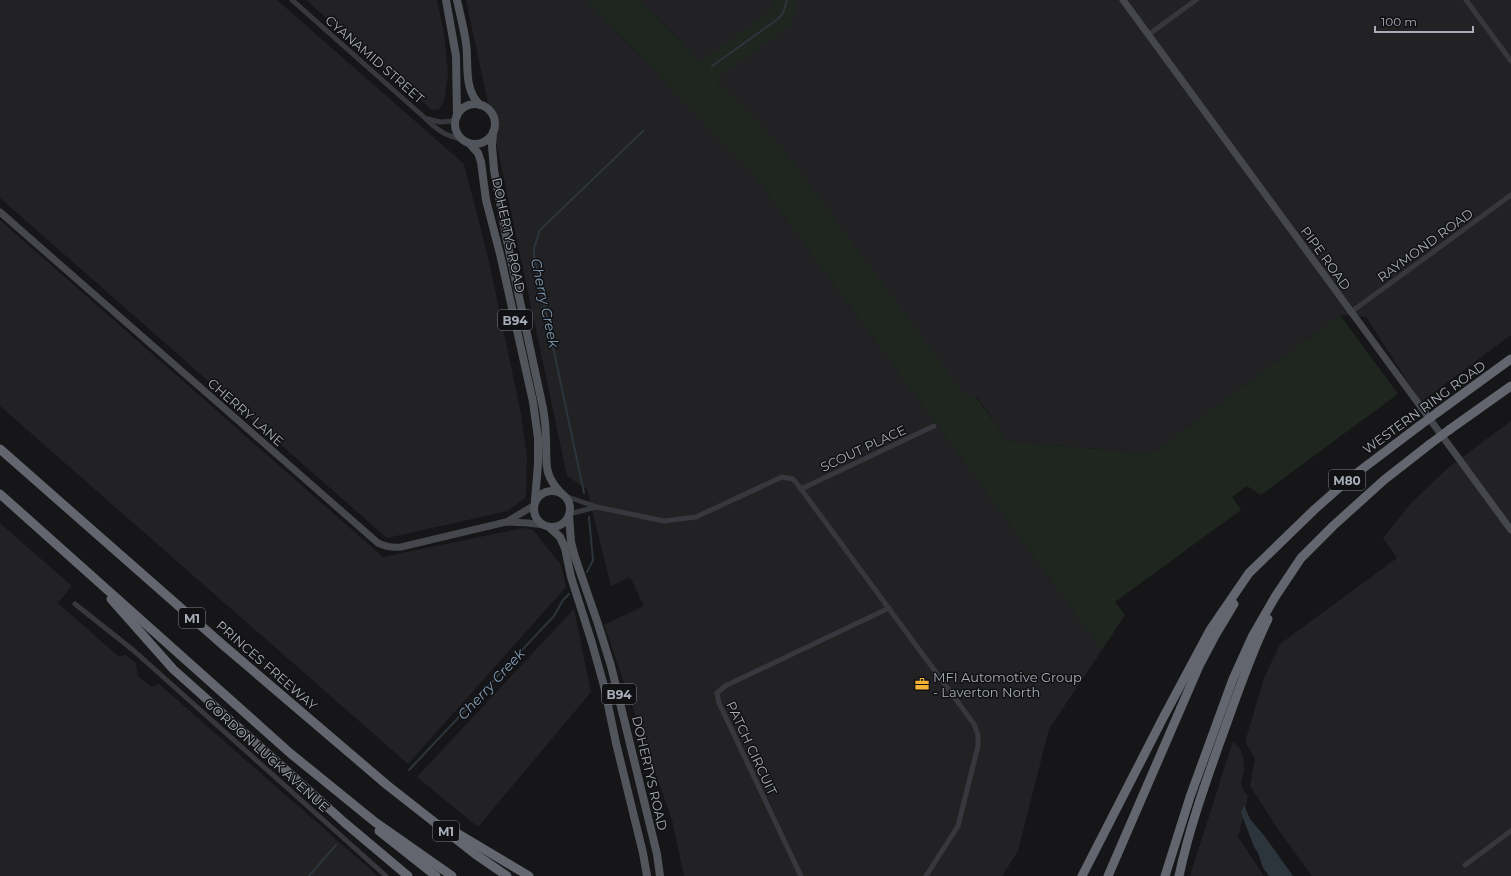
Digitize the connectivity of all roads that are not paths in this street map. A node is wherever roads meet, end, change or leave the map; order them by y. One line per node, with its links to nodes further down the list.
1 (292, 0): 10 (street, CYANAMID STREET)
2 (446, 0): 11 (main road)
3 (457, 0): 9 (main road, B94)
4 (1123, 0): 7 (street, PIPE ROAD)
5 (1196, 0): 7 (street)
6 (1466, 0): 8 (street)
7 (1148, 35): 17 (street, PIPE ROAD)
8 (1511, 61)
9 (480, 105): 11 (main road); 12 (main road, B94)
10 (425, 118): 11 (street, CYANAMID STREET); 13 (street, CYANAMID STREET)
11 (456, 119): 13 (main road)
12 (493, 132): 14 (main road); 24 (main road, DOHERTYS ROAD / B94)
13 (461, 139): 14 (main road, B94)
14 (470, 144): 25 (main road, DOHERTYS ROAD / B94)
15 (1511, 195): 17 (street, RAYMOND ROAD)
16 (0, 212): 28 (street, CHERRY LANE)
17 (1351, 312): 30 (street, PIPE ROAD)
18 (1511, 359): 31 (highway, WESTERN RING ROAD / M80, bridge)
19 (1511, 386): 32 (highway, M80, bridge)
20 (934, 426): 22 (street, SCOUT PLACE)
21 (0, 449): 37 (highway, PRINCES FREEWAY / M1)
22 (801, 489): 26 (street); 35 (street)
23 (0, 494): 33 (highway, M1)
24 (563, 494): 25 (main road); 26 (street); 27 (main road, B94)
25 (534, 503): 28 (street, CHERRY LANE); 29 (main road, B94)
26 (597, 507): 27 (street)
27 (569, 514): 29 (main road); 47 (main road, DOHERTYS ROAD / B94)
28 (506, 522): 29 (street, CHERRY LANE)
29 (547, 526): 46 (main road, DOHERTYS ROAD / B94)
30 (1511, 530)
31 (1282, 541): 50 (highway); 51 (highway)
32 (1301, 558): 52 (highway); 53 (highway)
33 (83, 568): 36 (highway, M1); 41 (highway, M1)
34 (75, 604): 40 (street, GORDON LUCK AVENUE)
35 (889, 608): 48 (street, PATCH CIRCUIT); 49 (street)
36 (290, 753): 42 (highway); 43 (highway, M1)
37 (387, 785): 44 (highway, PRINCES FREEWAY / M1); 45 (highway)
38 (1511, 831): 39 (street)
39 (1465, 865)
40 (386, 876)
41 (408, 876)
42 (436, 876)
43 (452, 876)
44 (507, 876)
45 (529, 876)
46 (646, 876)
47 (660, 876)
48 (800, 876)
49 (926, 876)
50 (1082, 876)
51 (1108, 876)
52 (1165, 876)
53 (1179, 876)

